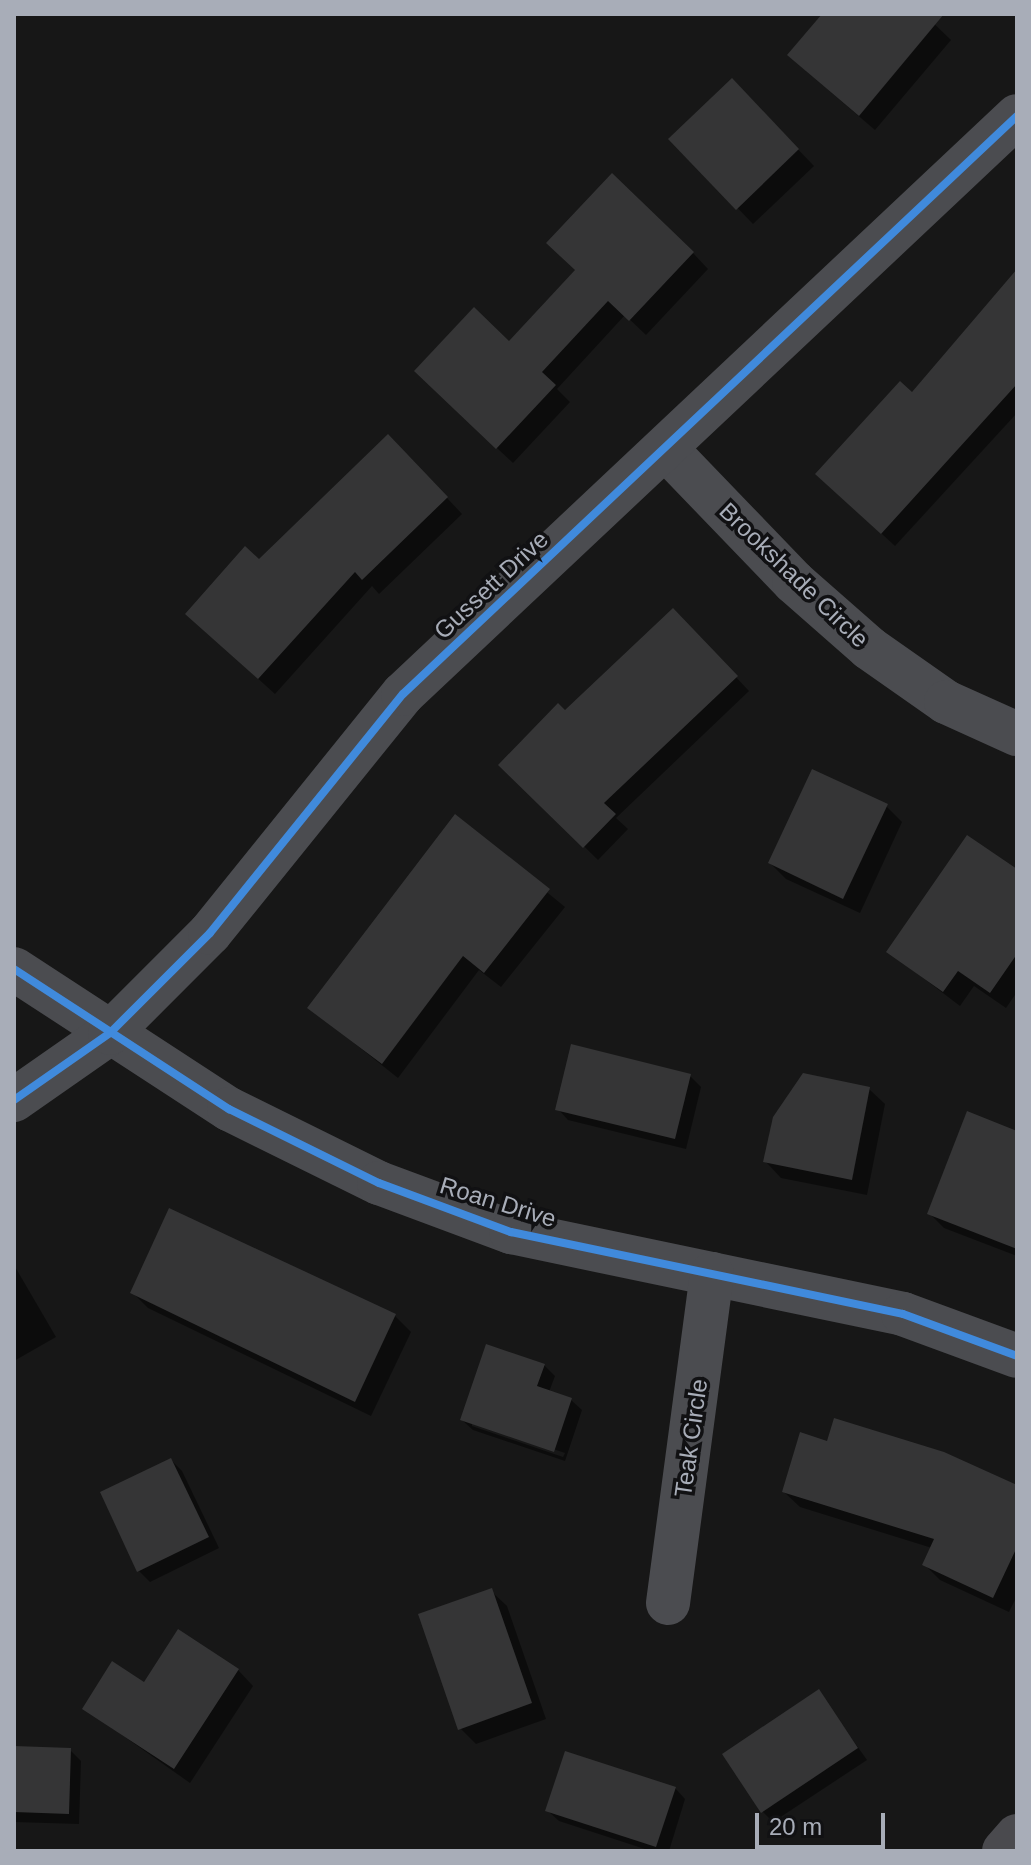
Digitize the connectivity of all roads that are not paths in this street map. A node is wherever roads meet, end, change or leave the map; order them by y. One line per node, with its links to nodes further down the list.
1 (1017, 116): 2 (street, Gussett Drive)
2 (666, 449): 3 (street, Brookshade Circle); 5 (street, Gussett Drive)
3 (1017, 734)
4 (14, 969): 5 (street, Roan Drive)
5 (110, 1033): 6 (street, Gussett Drive); 7 (street, Roan Drive)
6 (14, 1100)
7 (712, 1274): 8 (street, Roan Drive); 9 (street, Teak Circle)
8 (1017, 1356)
9 (668, 1603)
10 (1017, 1836): 11 (street)
11 (1004, 1851)

